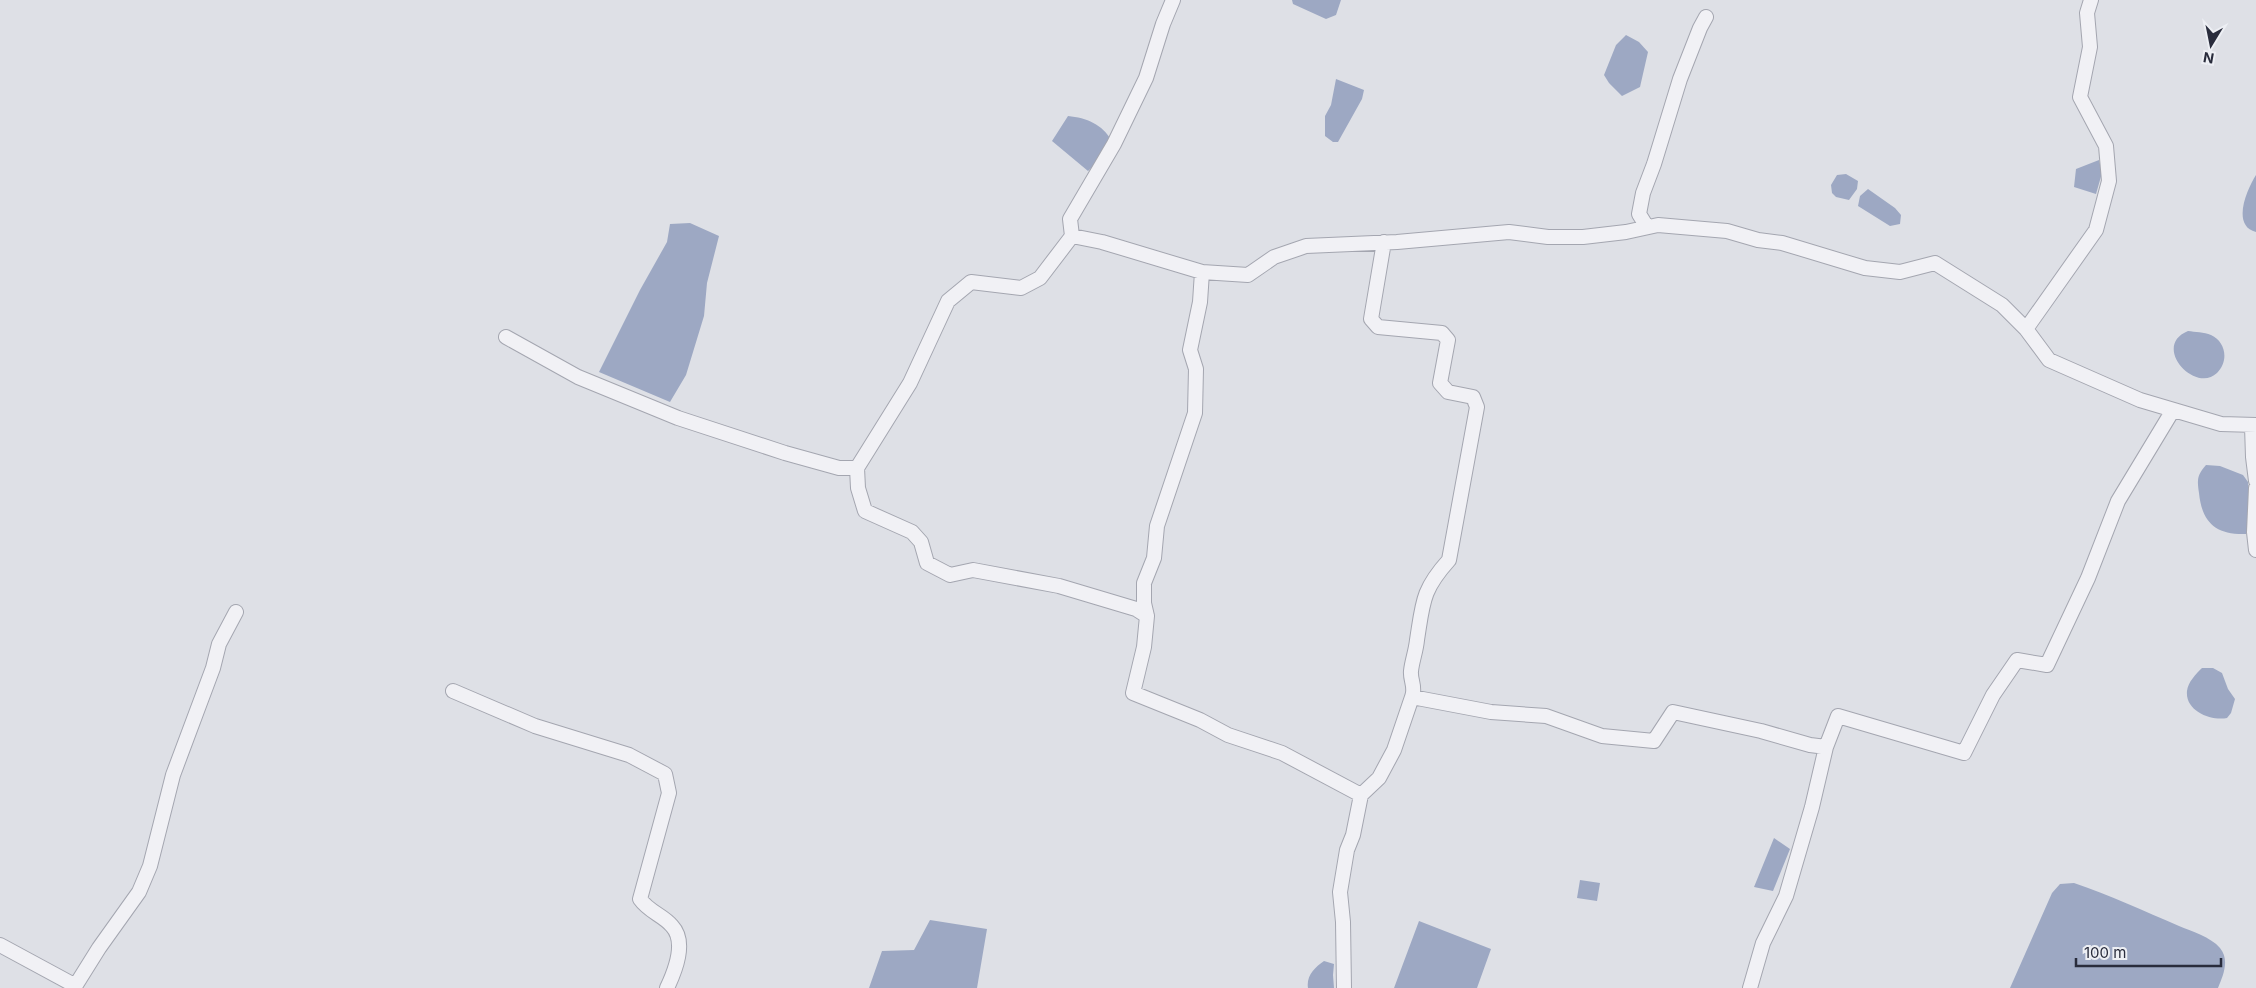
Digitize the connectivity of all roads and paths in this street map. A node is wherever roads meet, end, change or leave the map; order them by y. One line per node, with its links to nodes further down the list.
1 (1173, 0): 5 (street)
2 (2091, 0): 8 (street)
3 (1706, 17): 4 (street)
4 (1647, 227): 6 (street); 8 (street)
5 (1072, 236): 7 (street); 12 (street)
6 (1384, 242): 7 (street); 19 (street)
7 (1202, 272): 17 (street)
8 (2026, 329): 10 (street)
9 (506, 337): 12 (street)
10 (2173, 410): 11 (street); 20 (street)
11 (2254, 426): 13 (street)
12 (857, 468): 17 (street)
13 (2256, 481)
14 (2256, 488): 15 (street)
15 (2256, 550)
16 (236, 612): 23 (street)
17 (1147, 616): 21 (street)
18 (453, 691): 24 (street)
19 (1412, 697): 20 (street); 21 (street)
20 (1826, 747): 26 (street)
21 (1361, 794): 25 (street)
22 (0, 945): 23 (street)
23 (74, 987)
24 (667, 988)
25 (1344, 988)
26 (1750, 988)

